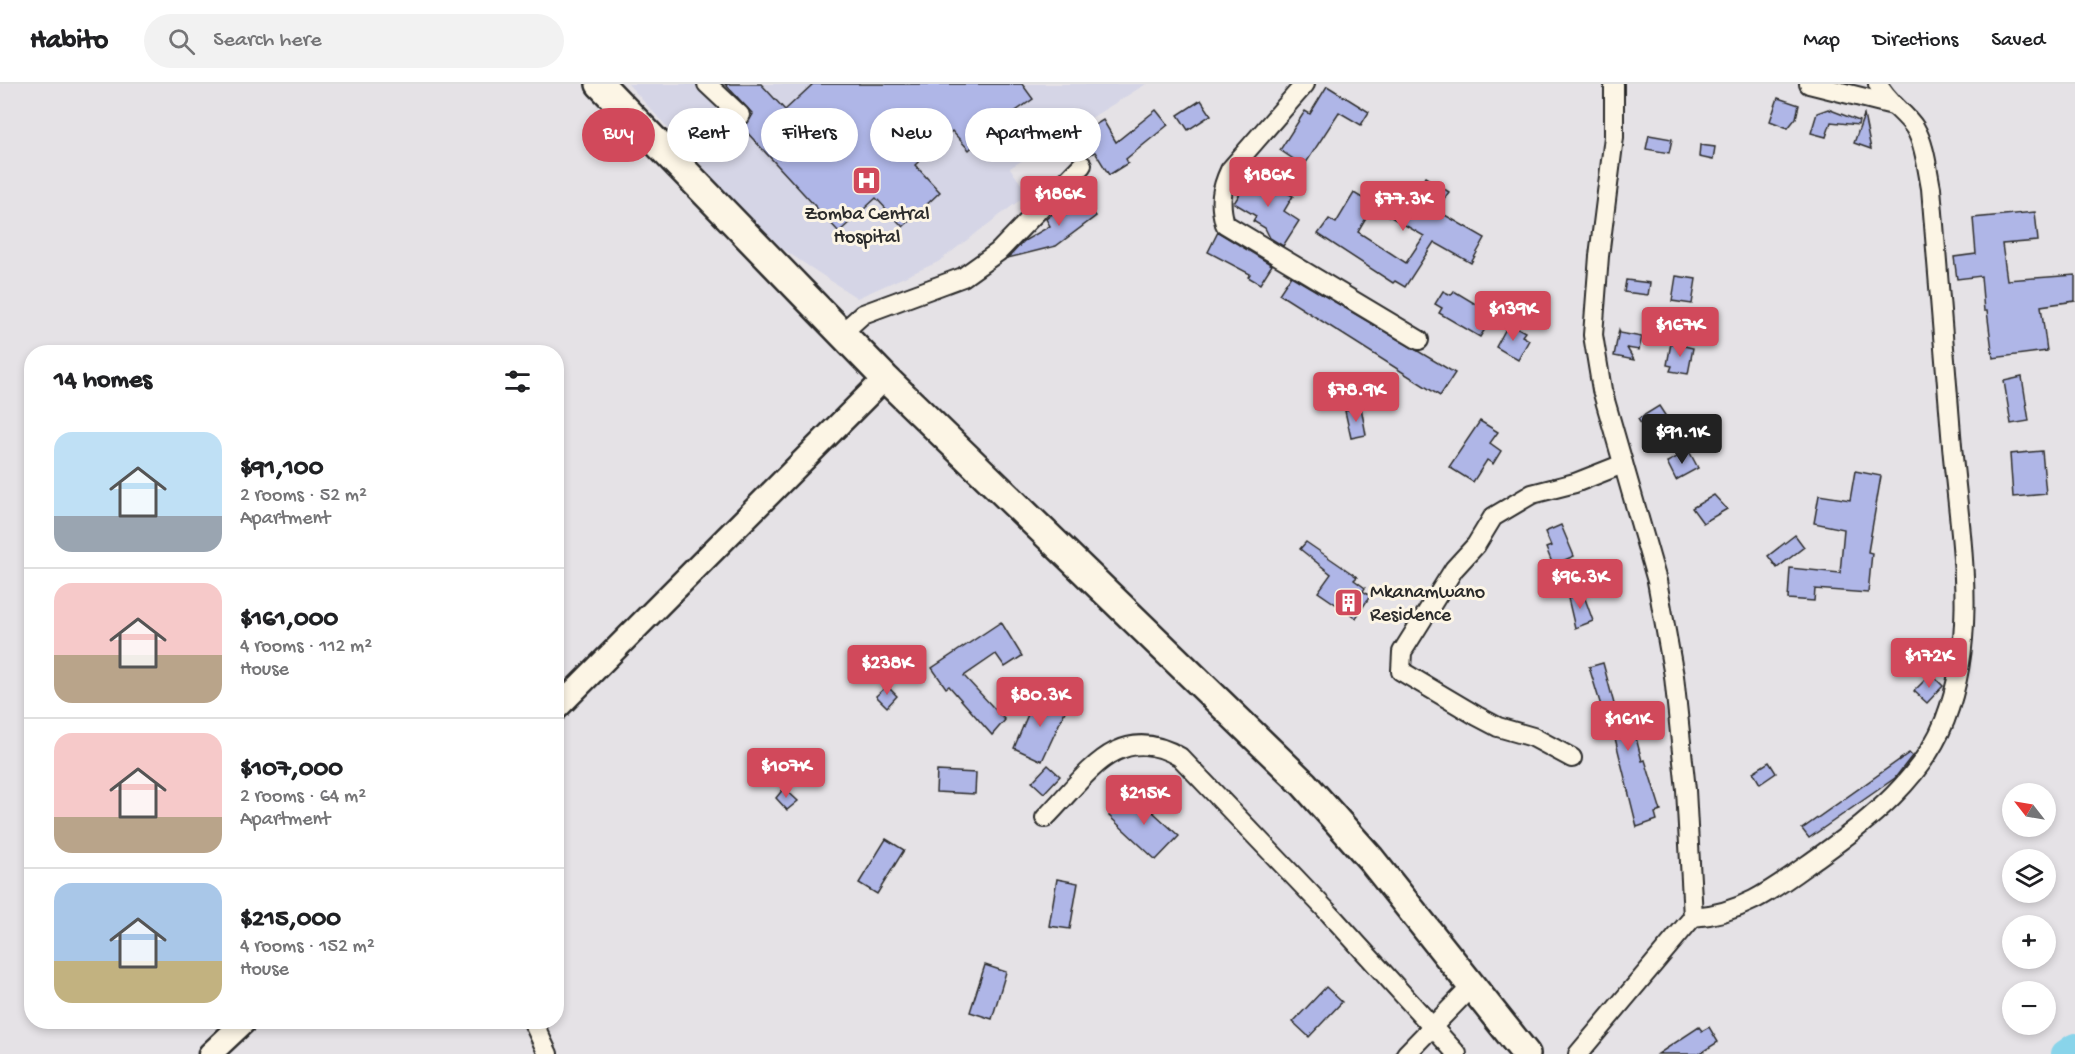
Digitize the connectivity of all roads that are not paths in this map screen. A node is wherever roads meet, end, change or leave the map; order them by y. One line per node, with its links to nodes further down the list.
1 (600, 84): 10 (highway)
2 (707, 84): 8 (street)
3 (1305, 84): 11 (street)
4 (1614, 84): 13 (street)
5 (1809, 84): 7 (street)
6 (1878, 84): 7 (street)
7 (1893, 105): 17 (street)
8 (733, 108)
9 (1082, 165): 10 (street)
10 (842, 333): 12 (highway)
11 (1419, 340)
12 (885, 378): 14 (main road); 18 (highway)
13 (1623, 464): 15 (street); 17 (street)
14 (564, 701)
15 (1572, 758)
16 (1046, 818): 19 (street)
17 (1693, 917): 27 (street)
18 (1472, 986): 19 (street); 26 (highway)
19 (1431, 1027): 24 (street); 25 (street)
20 (237, 1029): 22 (main road)
21 (536, 1029): 23 (street)
22 (210, 1054)
23 (548, 1054)
24 (1406, 1054)
25 (1457, 1054)
26 (1526, 1054)
27 (1578, 1054)

